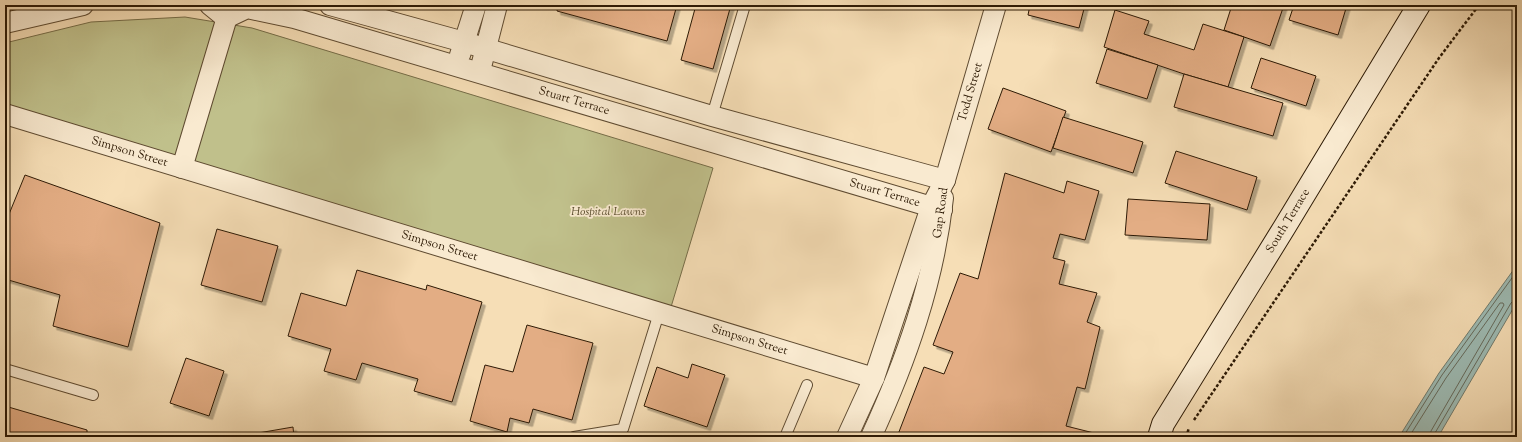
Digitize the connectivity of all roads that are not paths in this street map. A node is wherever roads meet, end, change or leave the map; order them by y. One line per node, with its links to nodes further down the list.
1 (83, 5): 10 (street)
2 (210, 5): 9 (street)
3 (330, 5): 11 (street, Stuart Terrace)
4 (476, 5): 11 (street)
5 (497, 5): 12 (street)
6 (745, 5): 16 (lane)
7 (996, 5): 18 (street, Todd Street)
8 (1419, 5): 29 (street, South Terrace)
9 (228, 12): 13 (street, Stuart Terrace); 17 (street)
10 (5, 23)
11 (464, 42): 12 (street, Stuart Terrace); 13 (street)
12 (486, 50): 14 (street); 16 (street, Stuart Terrace)
13 (457, 67): 14 (street, Stuart Terrace)
14 (479, 73): 19 (street, Stuart Terrace)
15 (5, 114): 17 (street, Simpson Street)
16 (712, 116): 18 (street, Stuart Terrace)
17 (182, 168): 20 (street, Simpson Street)
18 (945, 180): 19 (street, Gap Road)
19 (936, 209): 22 (street, Gap Road); 28 (street, Gap Road)
20 (659, 313): 22 (street, Simpson Street); 25 (lane)
21 (5, 369): 24 (lane)
22 (874, 378): 27 (street, Gap Road)
23 (806, 385): 26 (lane)
24 (93, 395)
25 (574, 437)
26 (785, 437)
27 (847, 437)
28 (871, 437)
29 (1159, 437)

